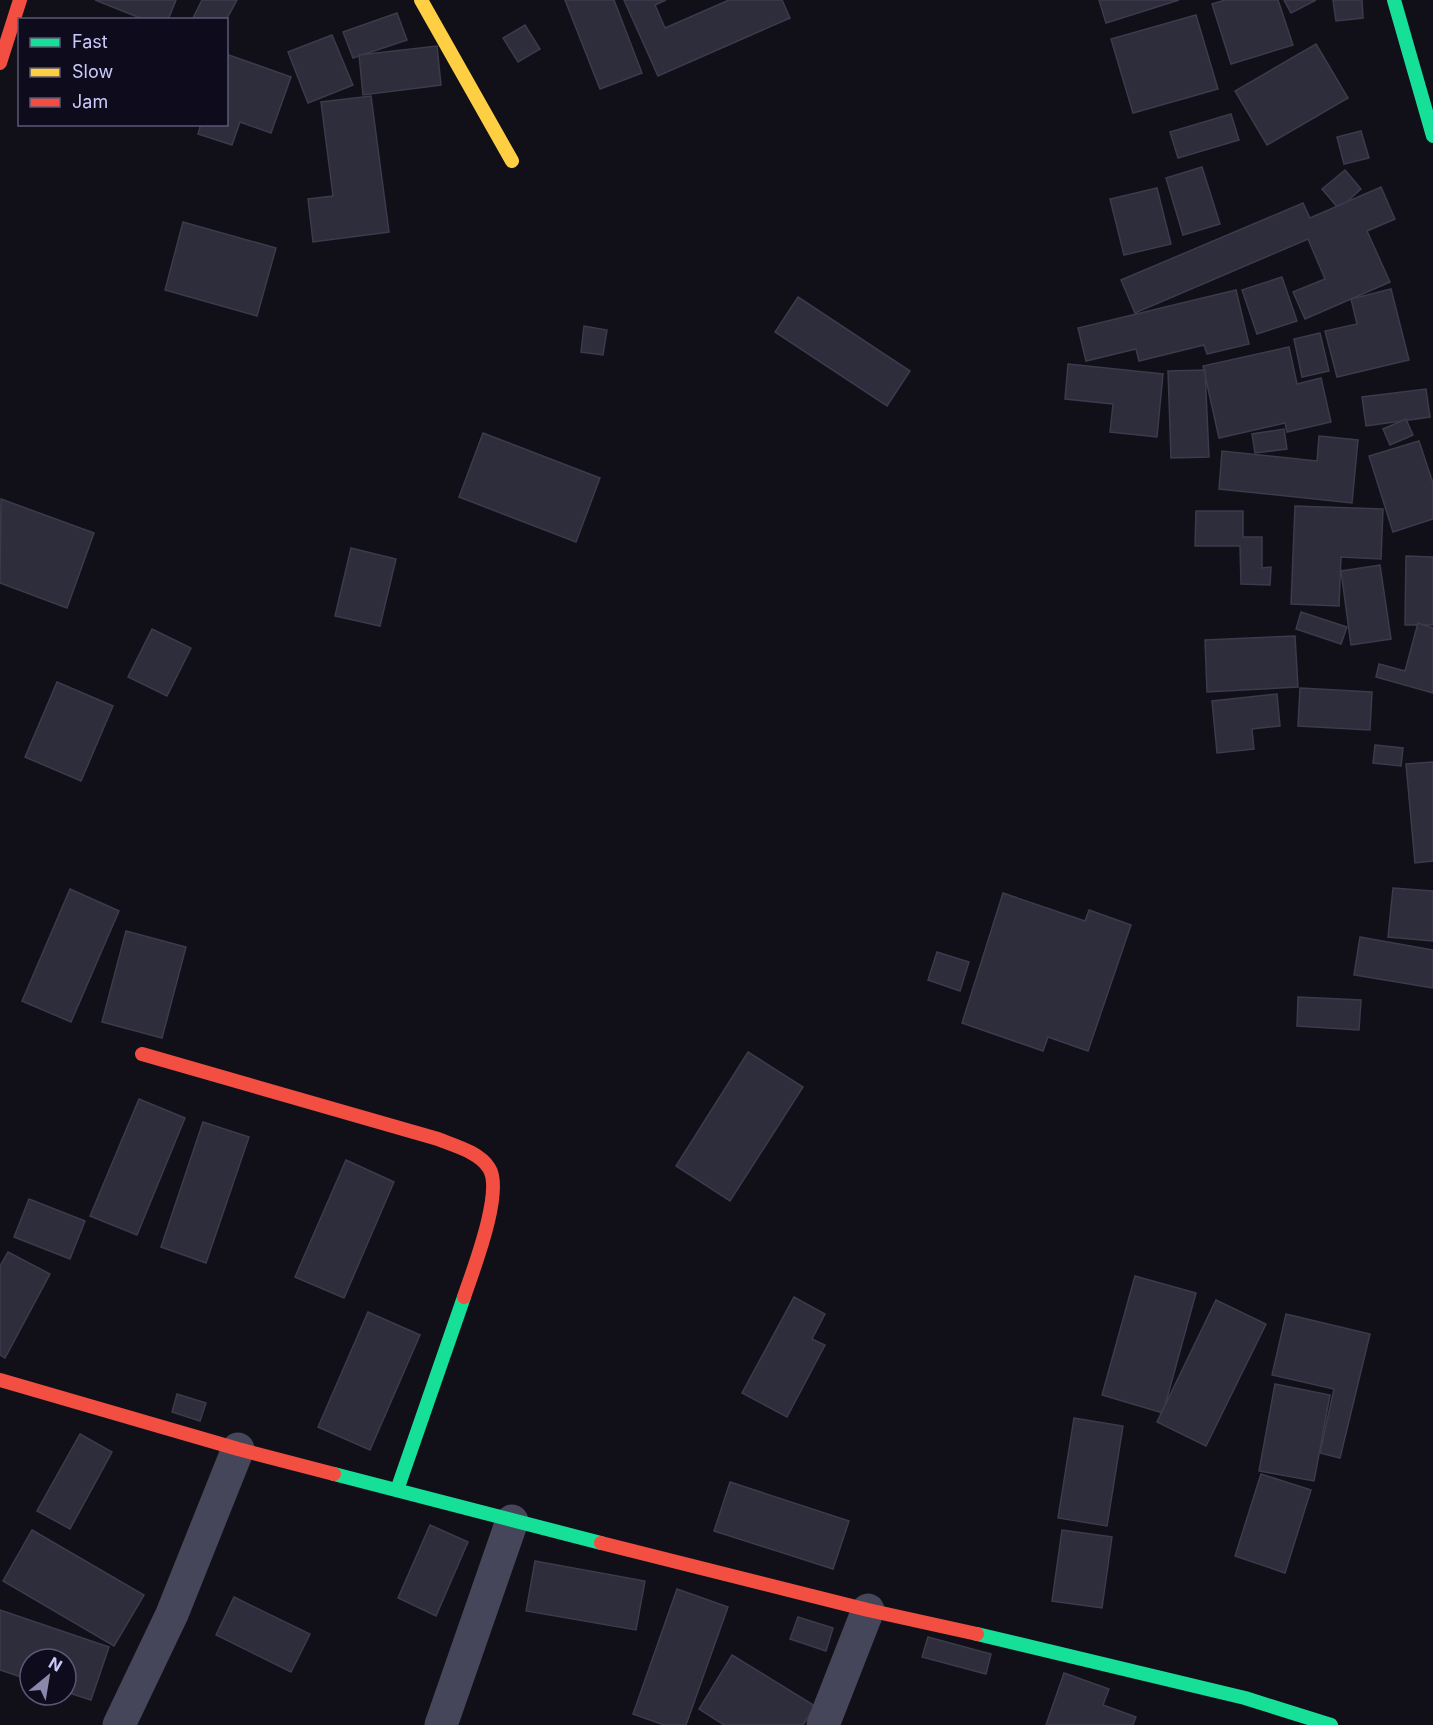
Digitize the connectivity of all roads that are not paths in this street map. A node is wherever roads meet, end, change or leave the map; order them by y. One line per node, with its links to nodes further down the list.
1 (20, 0): 4 (street)
2 (420, 0): 6 (street)
3 (1394, 0): 5 (street)
4 (0, 63)
5 (1433, 136)
6 (512, 161)
7 (142, 1054): 10 (street)
8 (0, 1380): 9 (street)
9 (238, 1449): 10 (street); 13 (street)
10 (397, 1490): 11 (street)
11 (512, 1521): 12 (street); 14 (street)
12 (868, 1610): 15 (street); 16 (street)
13 (118, 1725)
14 (441, 1725)
15 (823, 1725)
16 (1331, 1725)

